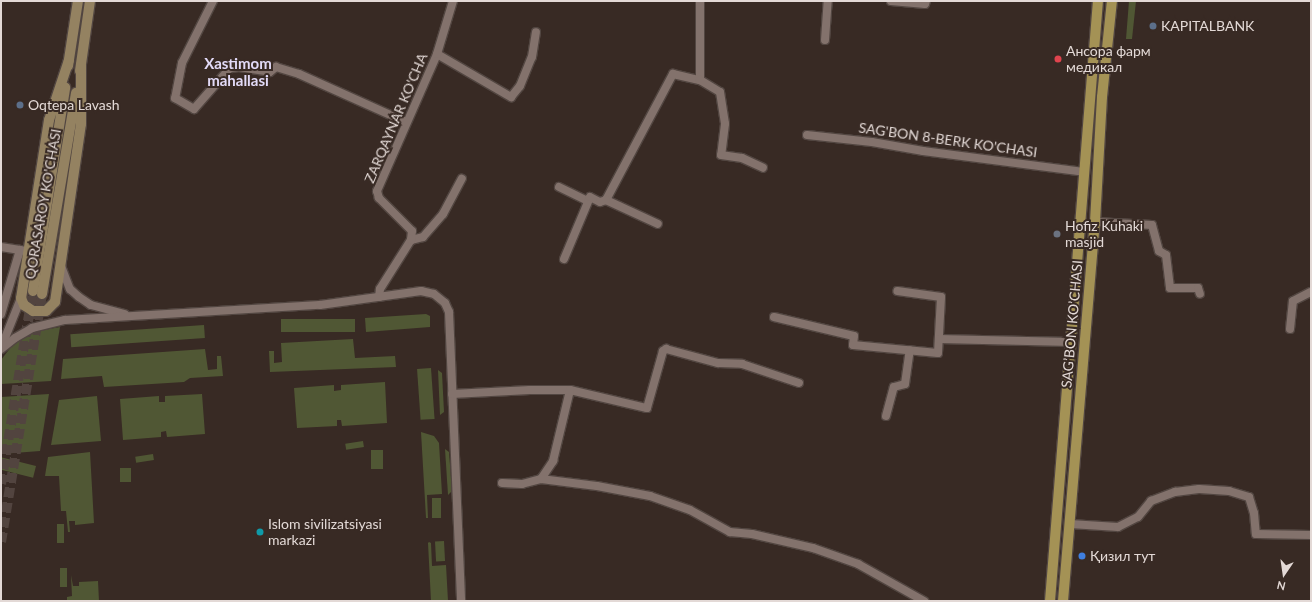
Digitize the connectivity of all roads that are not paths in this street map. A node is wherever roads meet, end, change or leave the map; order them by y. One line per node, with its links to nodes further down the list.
1 (78, 1): 14 (main road, QORASAROY KO'CHASI)
2 (90, 1): 15 (main road, QORASAROY KO'CHASI)
3 (213, 1): 17 (street)
4 (453, 1): 13 (street, ZARQAYNAR KO'CHA)
5 (700, 1): 16 (street)
6 (828, 1): 12 (street)
7 (891, 1): 8 (street)
8 (926, 1)
9 (1098, 1): 20 (main road, SAG’BON KO’CHASI)
10 (1112, 1): 25 (main road, SAG’BON KO’CHASI)
11 (536, 32): 13 (street)
12 (824, 40)
13 (438, 54): 17 (street, ZARQAYNAR KO'CHA)
14 (69, 60): 15 (main road, QORASAROY KO'CHASI); 29 (main road)
15 (81, 65): 31 (main road)
16 (700, 80): 19 (street); 23 (street)
17 (406, 122): 27 (street, ZARQAYNAR KO'CHA)
18 (807, 135): 20 (street, SAG'BON 8-BERK KO'CHASI)
19 (763, 168)
20 (1084, 172): 42 (main road, SAG’BON KO’CHASI)
21 (462, 179): 27 (street)
22 (559, 187): 24 (street)
23 (606, 200): 24 (street); 26 (street)
24 (588, 201): 30 (street)
25 (1095, 222): 34 (street); 51 (main road, SAG’BON KO’CHASI)
26 (658, 224)
27 (411, 240): 35 (street)
28 (1, 247): 29 (street)
29 (25, 251): 36 (main road); 37 (street)
30 (564, 259)
31 (60, 266): 36 (main road); 38 (street)
32 (897, 290): 41 (street)
33 (1311, 292): 40 (street)
34 (1200, 294)
35 (379, 297): 38 (street); 47 (street)
36 (21, 298): 43 (street)
37 (1, 314)
38 (136, 316): 43 (street)
39 (774, 317): 44 (street)
40 (1290, 329)
41 (939, 339): 42 (street); 44 (street)
42 (1071, 342): 52 (main road, SAG’BON KO’CHASI)
43 (1, 349)
44 (910, 350): 48 (street)
45 (799, 383): 46 (street)
46 (570, 390): 47 (street); 49 (street)
47 (452, 394): 55 (street)
48 (886, 416)
49 (541, 479): 50 (street); 56 (street)
50 (502, 483)
51 (1070, 524): 53 (street); 54 (main road, SAG’BON KO’CHASI)
52 (1055, 535): 54 (main road); 57 (main road, SAG’BON KO’CHASI)
53 (1311, 535)
54 (1069, 537): 58 (main road, SAG’BON KO’CHASI)
55 (462, 601)
56 (924, 601)
57 (1050, 601)
58 (1063, 601)

